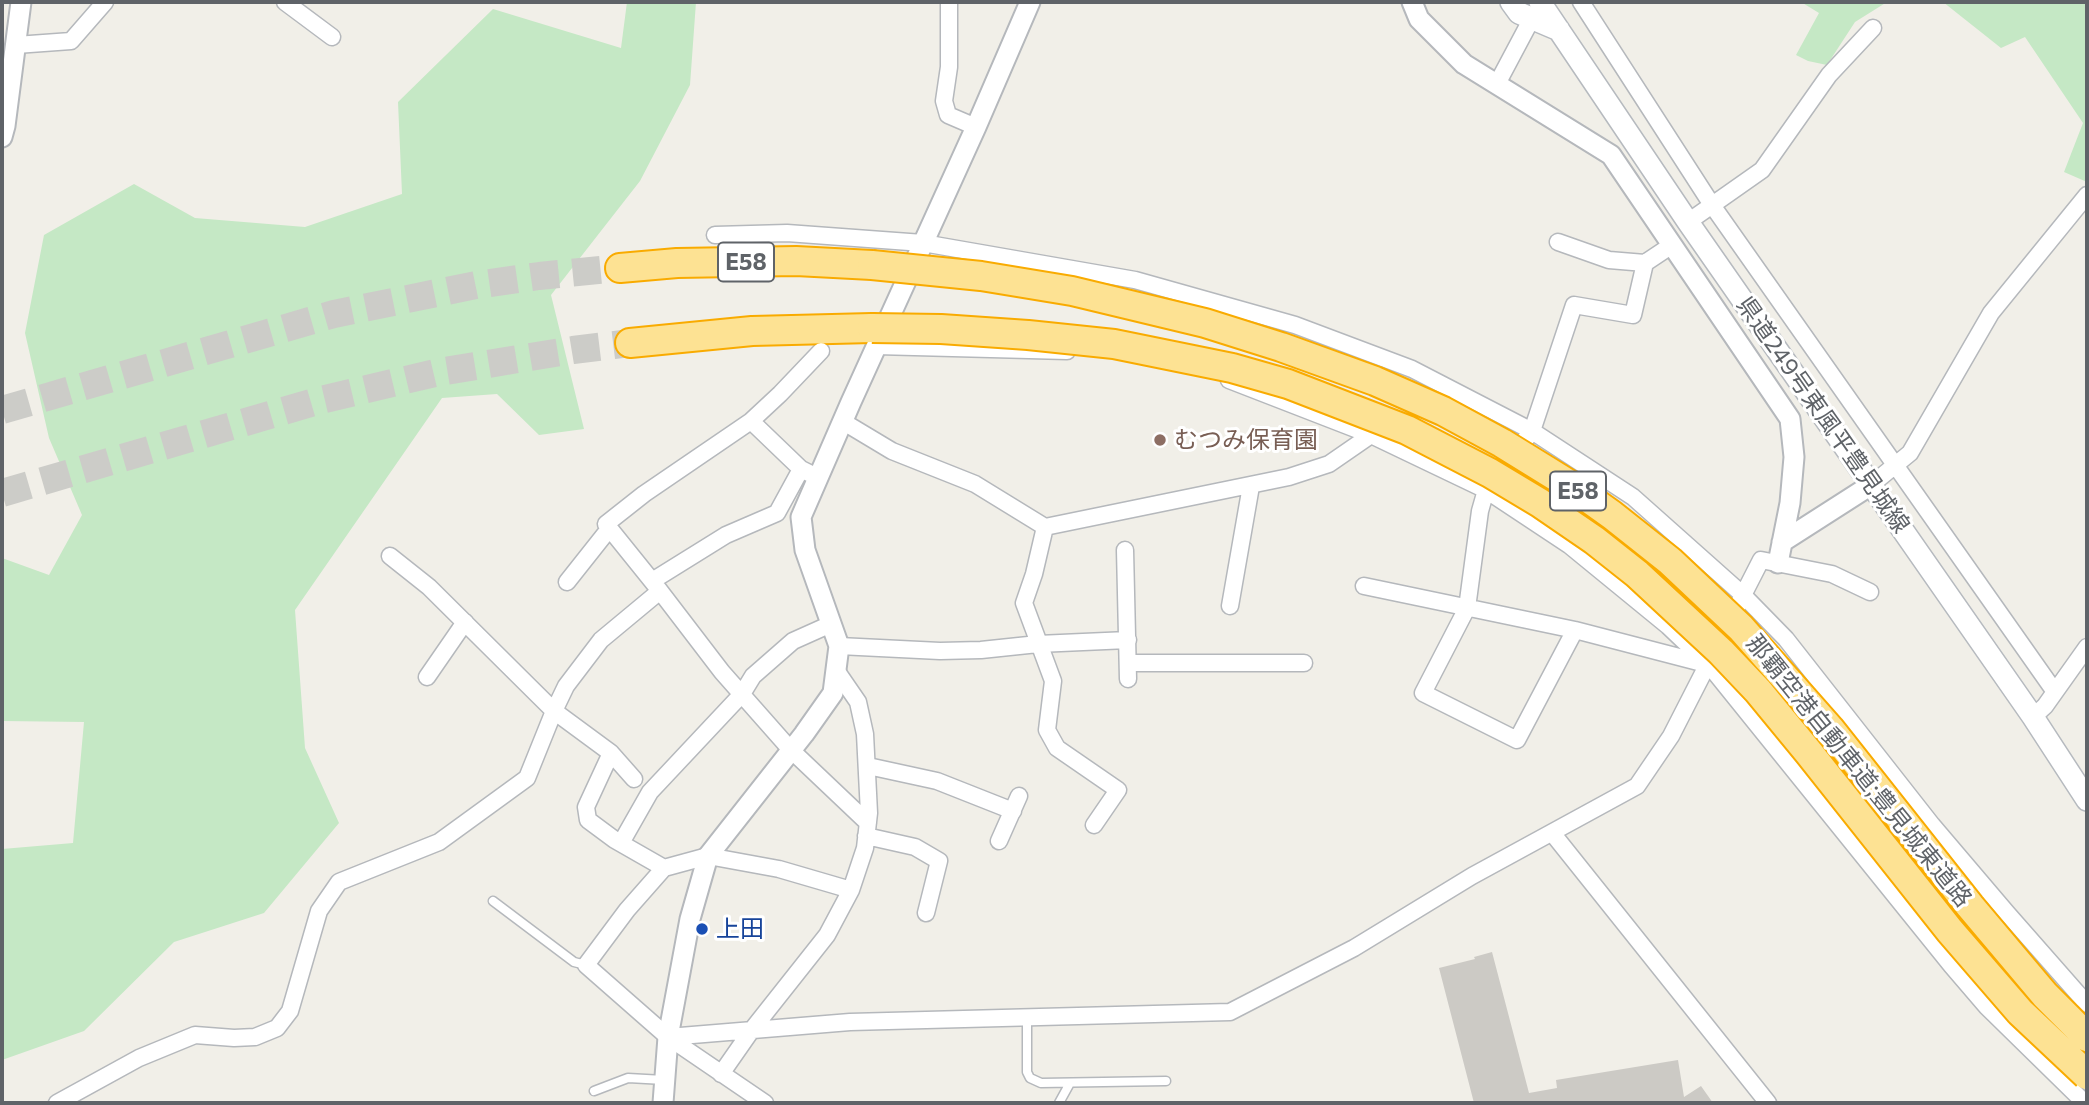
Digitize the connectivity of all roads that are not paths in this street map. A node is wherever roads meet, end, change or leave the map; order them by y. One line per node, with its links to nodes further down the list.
1 (22, 2): 12 (street)
2 (105, 2): 12 (street)
3 (285, 2): 11 (street)
4 (949, 2): 14 (street)
5 (1030, 2): 14 (street)
6 (1412, 2): 13 (street)
7 (1511, 2): 9 (main road, 県道249号東風平豊見城線)
8 (1581, 2): 17 (street)
9 (1536, 11): 13 (street); 18 (main road, 県道249号東風平豊見城線)
10 (1873, 28): 17 (street)
11 (332, 37)
12 (16, 45): 15 (street)
13 (1497, 83): 22 (street)
14 (976, 127): 21 (street)
15 (2, 137)
16 (2087, 195): 32 (street)
17 (1712, 205): 18 (street); 32 (street)
18 (1688, 222): 34 (main road, 県道249号東風平豊見城線)
19 (715, 235): 21 (street)
20 (1558, 242): 23 (street)
21 (923, 243): 25 (street); 30 (street)
22 (1672, 245): 23 (street); 39 (street)
23 (1645, 263): 30 (street)
24 (620, 268): 86 (highway, 那覇空港自動車道;豊見城東道路 / E58, bridge)
25 (874, 337): 26 (highway, 那覇空港自動車道;豊見城東道路 / E58); 29 (street); 31 (street); 89 (highway, 那覇空港自動車道;豊見城東道路 / E58, bridge)
26 (630, 342)
27 (821, 351): 28 (street)
28 (751, 421): 33 (street); 38 (street)
29 (842, 421): 33 (street); 37 (street)
30 (1532, 431): 36 (street); 47 (street)
31 (1371, 435): 35 (street); 36 (street)
32 (1897, 466): 34 (street); 61 (street)
33 (809, 473): 44 (street); 51 (street)
34 (1871, 485): 39 (street); 64 (main road, 県道249号東風平豊見城線)
35 (1251, 486): 37 (street); 48 (street)
36 (1486, 489): 49 (street); 58 (street)
37 (1045, 527): 54 (street)
38 (610, 529): 43 (street); 44 (street)
39 (1782, 542): 42 (street)
40 (1125, 550): 53 (street)
41 (390, 556): 50 (street)
42 (1778, 563): 46 (street); 47 (street)
43 (567, 582)
44 (656, 586): 62 (street); 63 (street)
45 (1364, 586): 49 (street)
46 (1870, 592)
47 (1742, 594): 58 (street); 81 (street)
48 (1230, 606)
49 (1467, 608): 52 (street); 52 (street)
50 (465, 622): 60 (street); 63 (street)
51 (831, 624): 55 (street); 62 (street)
52 (1575, 630): 58 (street)
53 (1128, 640): 54 (street); 57 (street)
54 (1038, 644): 55 (street); 70 (street)
55 (839, 646): 59 (street)
56 (2087, 647): 61 (street)
57 (1304, 663)
58 (1709, 665): 72 (street); 87 (street)
59 (836, 670): 65 (street); 67 (street)
60 (427, 677)
61 (2055, 692): 64 (street)
62 (742, 694): 65 (street); 74 (street)
63 (554, 711): 66 (street); 94 (street)
64 (2033, 717): 69 (main road, 県道249号東風平豊見城線)
65 (790, 749): 71 (street); 75 (street)
66 (611, 754): 68 (street); 74 (street)
67 (868, 766): 71 (street); 73 (street)
68 (634, 779)
69 (2087, 800)
70 (1094, 825)
71 (867, 830): 77 (street); 79 (street)
72 (1553, 834): 83 (street); 98 (street)
73 (999, 841)
74 (621, 843): 76 (street)
75 (708, 856): 76 (street); 77 (street); 85 (street)
76 (664, 868): 80 (street)
77 (851, 890): 84 (street)
78 (493, 901): 80 (lane)
79 (926, 913)
80 (586, 965): 85 (street)
81 (2087, 1004)
82 (2087, 1017): 87 (street)
83 (1027, 1018): 84 (street); 92 (lane)
84 (751, 1031): 85 (street); 88 (street)
85 (668, 1037): 88 (street); 90 (street)
86 (2087, 1037)
87 (2045, 1066): 99 (street)
88 (721, 1074): 96 (street)
89 (2087, 1075)
90 (664, 1080): 93 (lane); 95 (street)
91 (1166, 1081): 92 (lane)
92 (1070, 1083): 97 (lane)
93 (594, 1091)
94 (57, 1103)
95 (663, 1103)
96 (765, 1103)
97 (1059, 1103)
98 (1768, 1103)
99 (2085, 1103)

